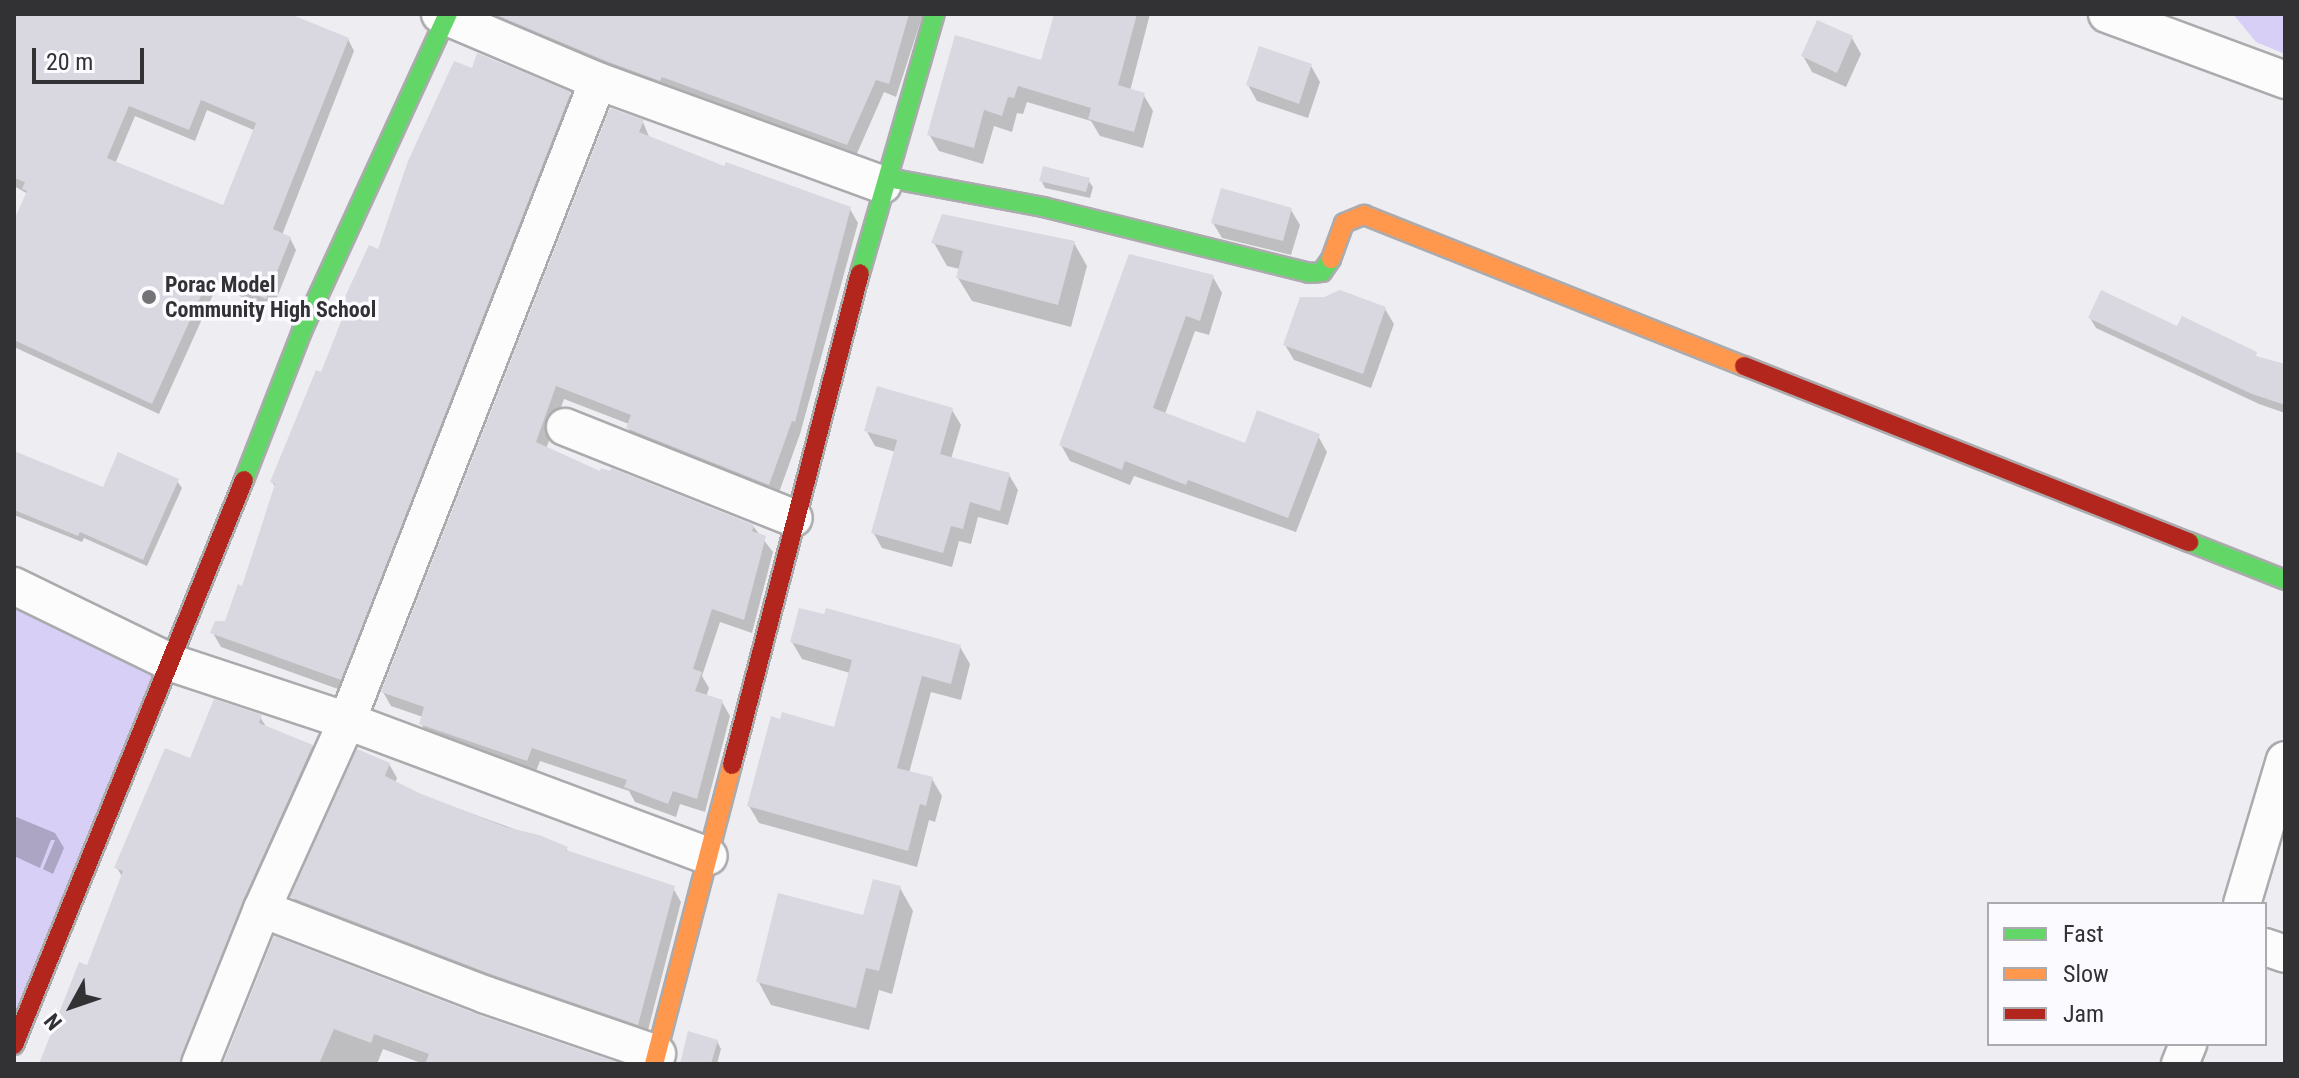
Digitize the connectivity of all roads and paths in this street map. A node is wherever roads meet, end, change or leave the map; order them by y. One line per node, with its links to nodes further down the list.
1 (935, 14): 6 (street)
2 (2107, 14): 4 (street)
3 (445, 15): 5 (street); 11 (street)
4 (2285, 80)
5 (598, 81): 6 (street); 12 (street)
6 (886, 181): 8 (street); 9 (street)
7 (565, 427): 8 (street)
8 (794, 518): 14 (street)
9 (2285, 580)
10 (14, 586): 11 (street)
11 (172, 663): 12 (street); 17 (street)
12 (347, 721): 14 (street); 16 (street)
13 (2285, 760): 15 (street)
14 (709, 856): 18 (street)
15 (2243, 902)
16 (262, 909): 18 (street); 19 (street)
17 (14, 1045)
18 (656, 1059)
19 (200, 1064)

